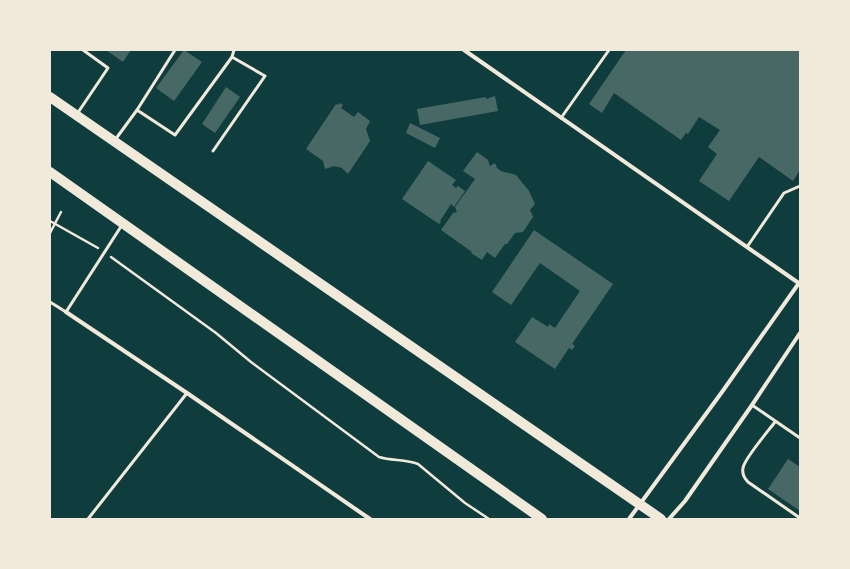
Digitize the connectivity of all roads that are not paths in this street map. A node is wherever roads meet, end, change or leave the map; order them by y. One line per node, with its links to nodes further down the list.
1 (83, 50): 9 (lane)
2 (175, 50): 8 (lane)
3 (234, 50): 6 (lane)
4 (464, 50): 10 (street)
5 (609, 50): 10 (lane)
6 (232, 57): 8 (lane); 12 (lane)
7 (50, 97): 9 (main road)
8 (137, 110): 11 (lane)
9 (76, 115): 11 (main road)
10 (562, 118): 16 (street)
11 (114, 142): 25 (main road)
12 (213, 151)
13 (50, 172): 15 (main road)
14 (800, 186): 16 (lane)
15 (123, 224): 19 (lane); 29 (main road)
16 (747, 247): 17 (street)
17 (799, 283): 25 (street)
18 (50, 302): 19 (lane)
19 (66, 312): 21 (street)
20 (800, 333): 22 (street)
21 (186, 393): 27 (lane); 28 (street)
22 (752, 405): 23 (lane); 32 (street)
23 (775, 422): 24 (lane); 26 (lane)
24 (800, 438)
25 (639, 505): 30 (street); 31 (main road)
26 (800, 518)
27 (88, 519)
28 (370, 519)
29 (542, 519)
30 (629, 519)
31 (660, 519)
32 (669, 519)

